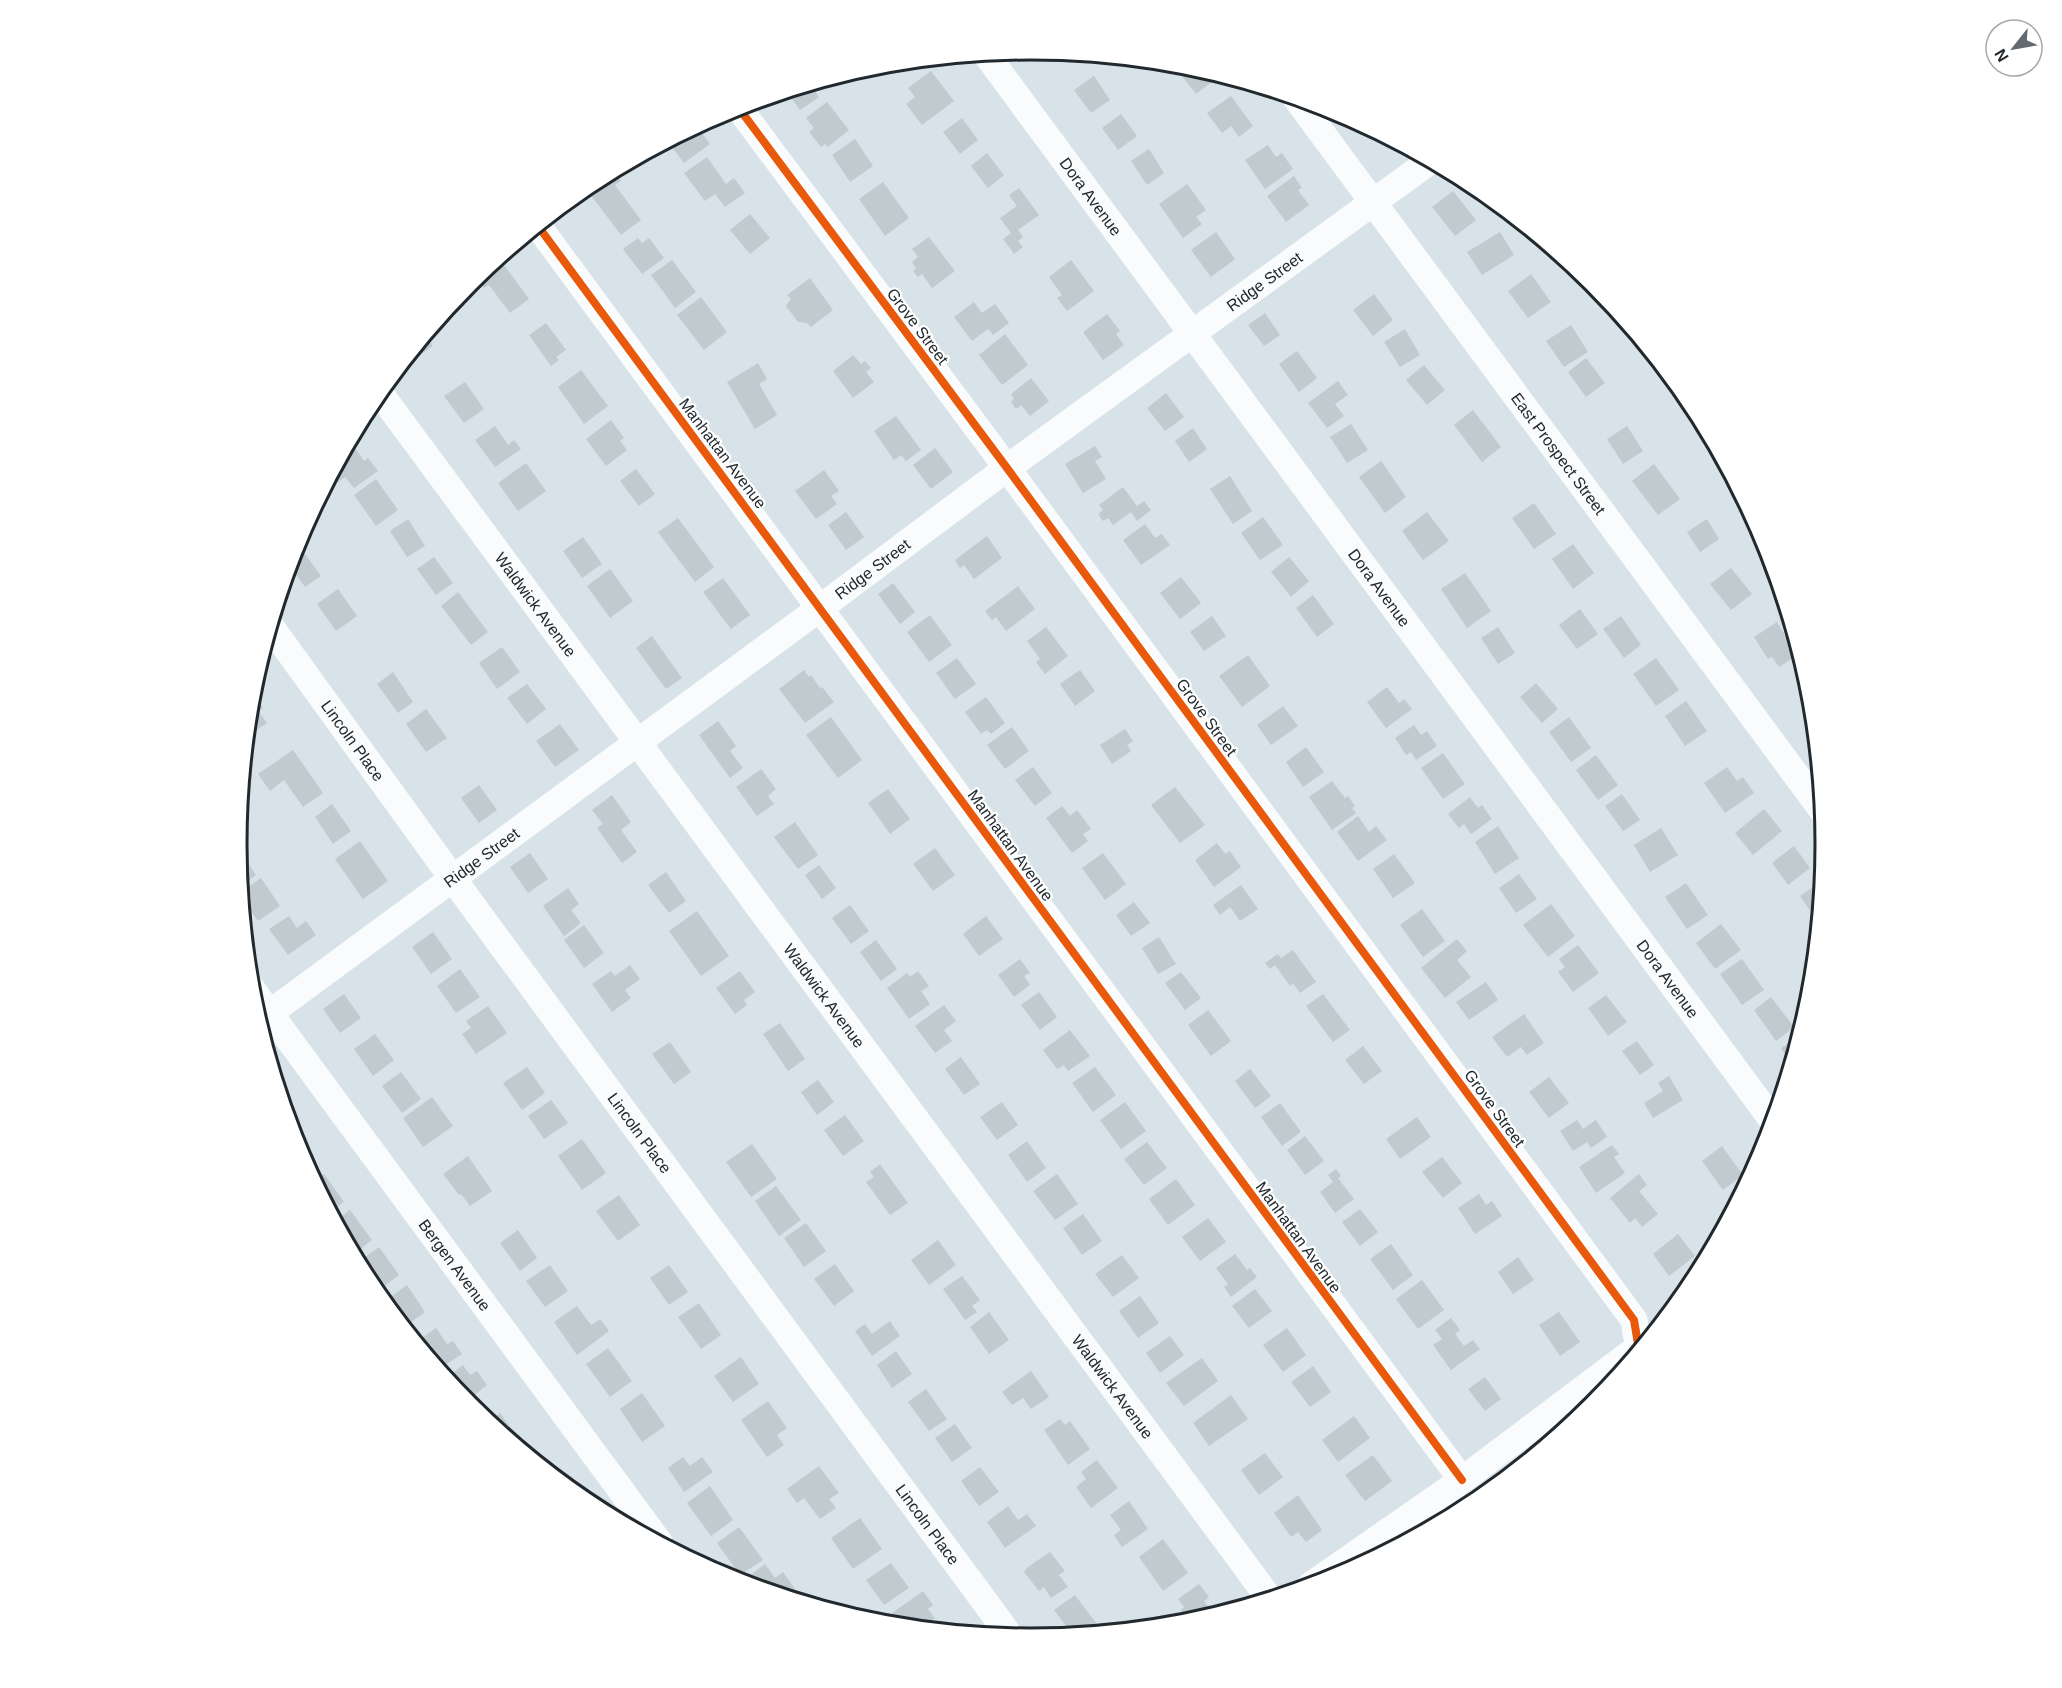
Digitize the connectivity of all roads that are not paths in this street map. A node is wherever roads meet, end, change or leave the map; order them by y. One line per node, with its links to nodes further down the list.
1 (992, 62): 7 (street, Dora Avenue)
2 (1305, 110): 5 (street, East Prospect Street)
3 (744, 115): 9 (street, Grove Street)
4 (1424, 166): 5 (street, Ridge Street)
5 (1373, 203): 7 (street, Ridge Street); 13 (street, East Prospect Street)
6 (542, 232): 10 (street, Manhattan Avenue)
7 (1193, 332): 9 (street, Ridge Street); 17 (street, Dora Avenue)
8 (385, 400): 12 (street, Waldwick Avenue)
9 (1007, 468): 10 (street, Ridge Street); 18 (street, Grove Street)
10 (820, 608): 12 (street, Ridge Street); 20 (street, Manhattan Avenue)
11 (276, 634): 14 (street, Lincoln Place)
12 (639, 742): 14 (street, Ridge Street); 23 (street, Waldwick Avenue)
13 (1813, 798)
14 (453, 879): 15 (street, Ridge Street); 24 (street, Lincoln Place)
15 (266, 1015)
16 (268, 1022): 21 (street, Bergen Avenue)
17 (1767, 1113)
18 (1638, 1339)
19 (1617, 1364): 20 (street)
20 (1462, 1480): 22 (street)
21 (649, 1528)
22 (1347, 1561)
23 (1264, 1592)
24 (1003, 1627)

